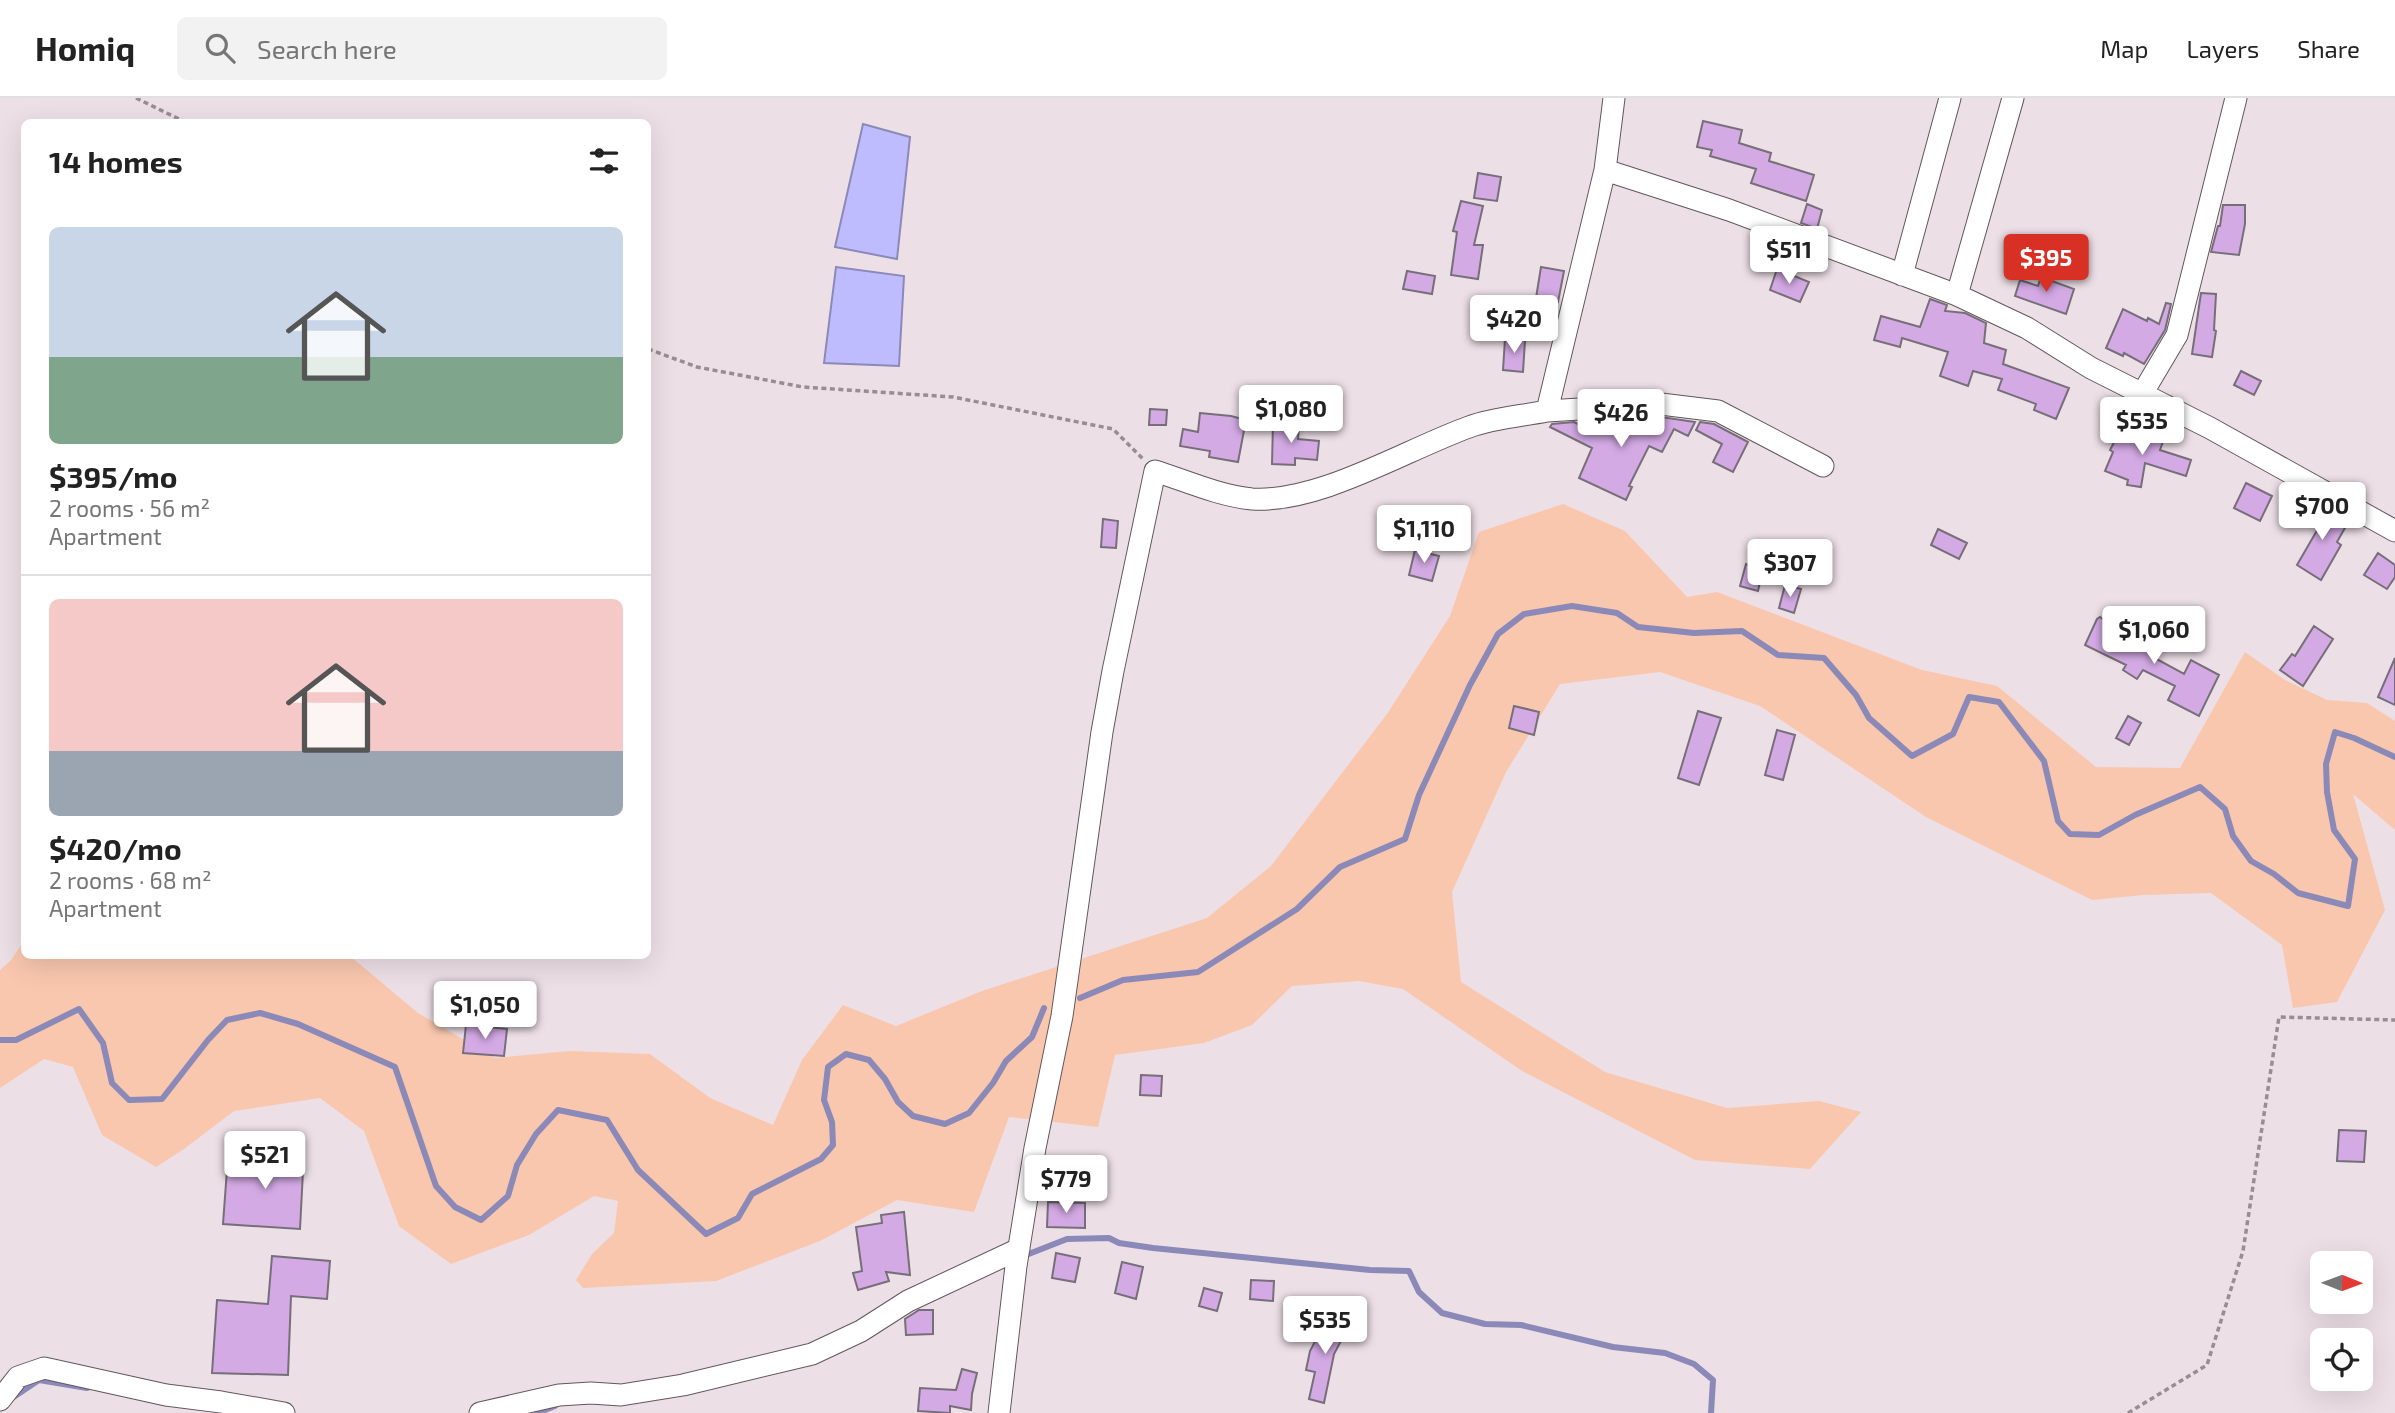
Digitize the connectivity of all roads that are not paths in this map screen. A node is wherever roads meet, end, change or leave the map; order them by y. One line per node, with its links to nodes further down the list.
1 (1614, 98): 5 (street)
2 (1950, 98): 6 (street)
3 (2013, 98): 7 (street)
4 (2236, 98): 8 (street)
5 (1605, 170): 6 (street); 9 (street)
6 (1902, 275): 7 (street)
7 (1957, 295): 8 (street)
8 (2142, 394): 11 (street)
9 (1547, 411): 10 (street); 12 (street)
10 (1823, 466)
11 (2395, 531)
12 (1019, 1250): 15 (street); 16 (street)
13 (0, 1400): 14 (street)
14 (284, 1413)
15 (480, 1413)
16 (999, 1413)

